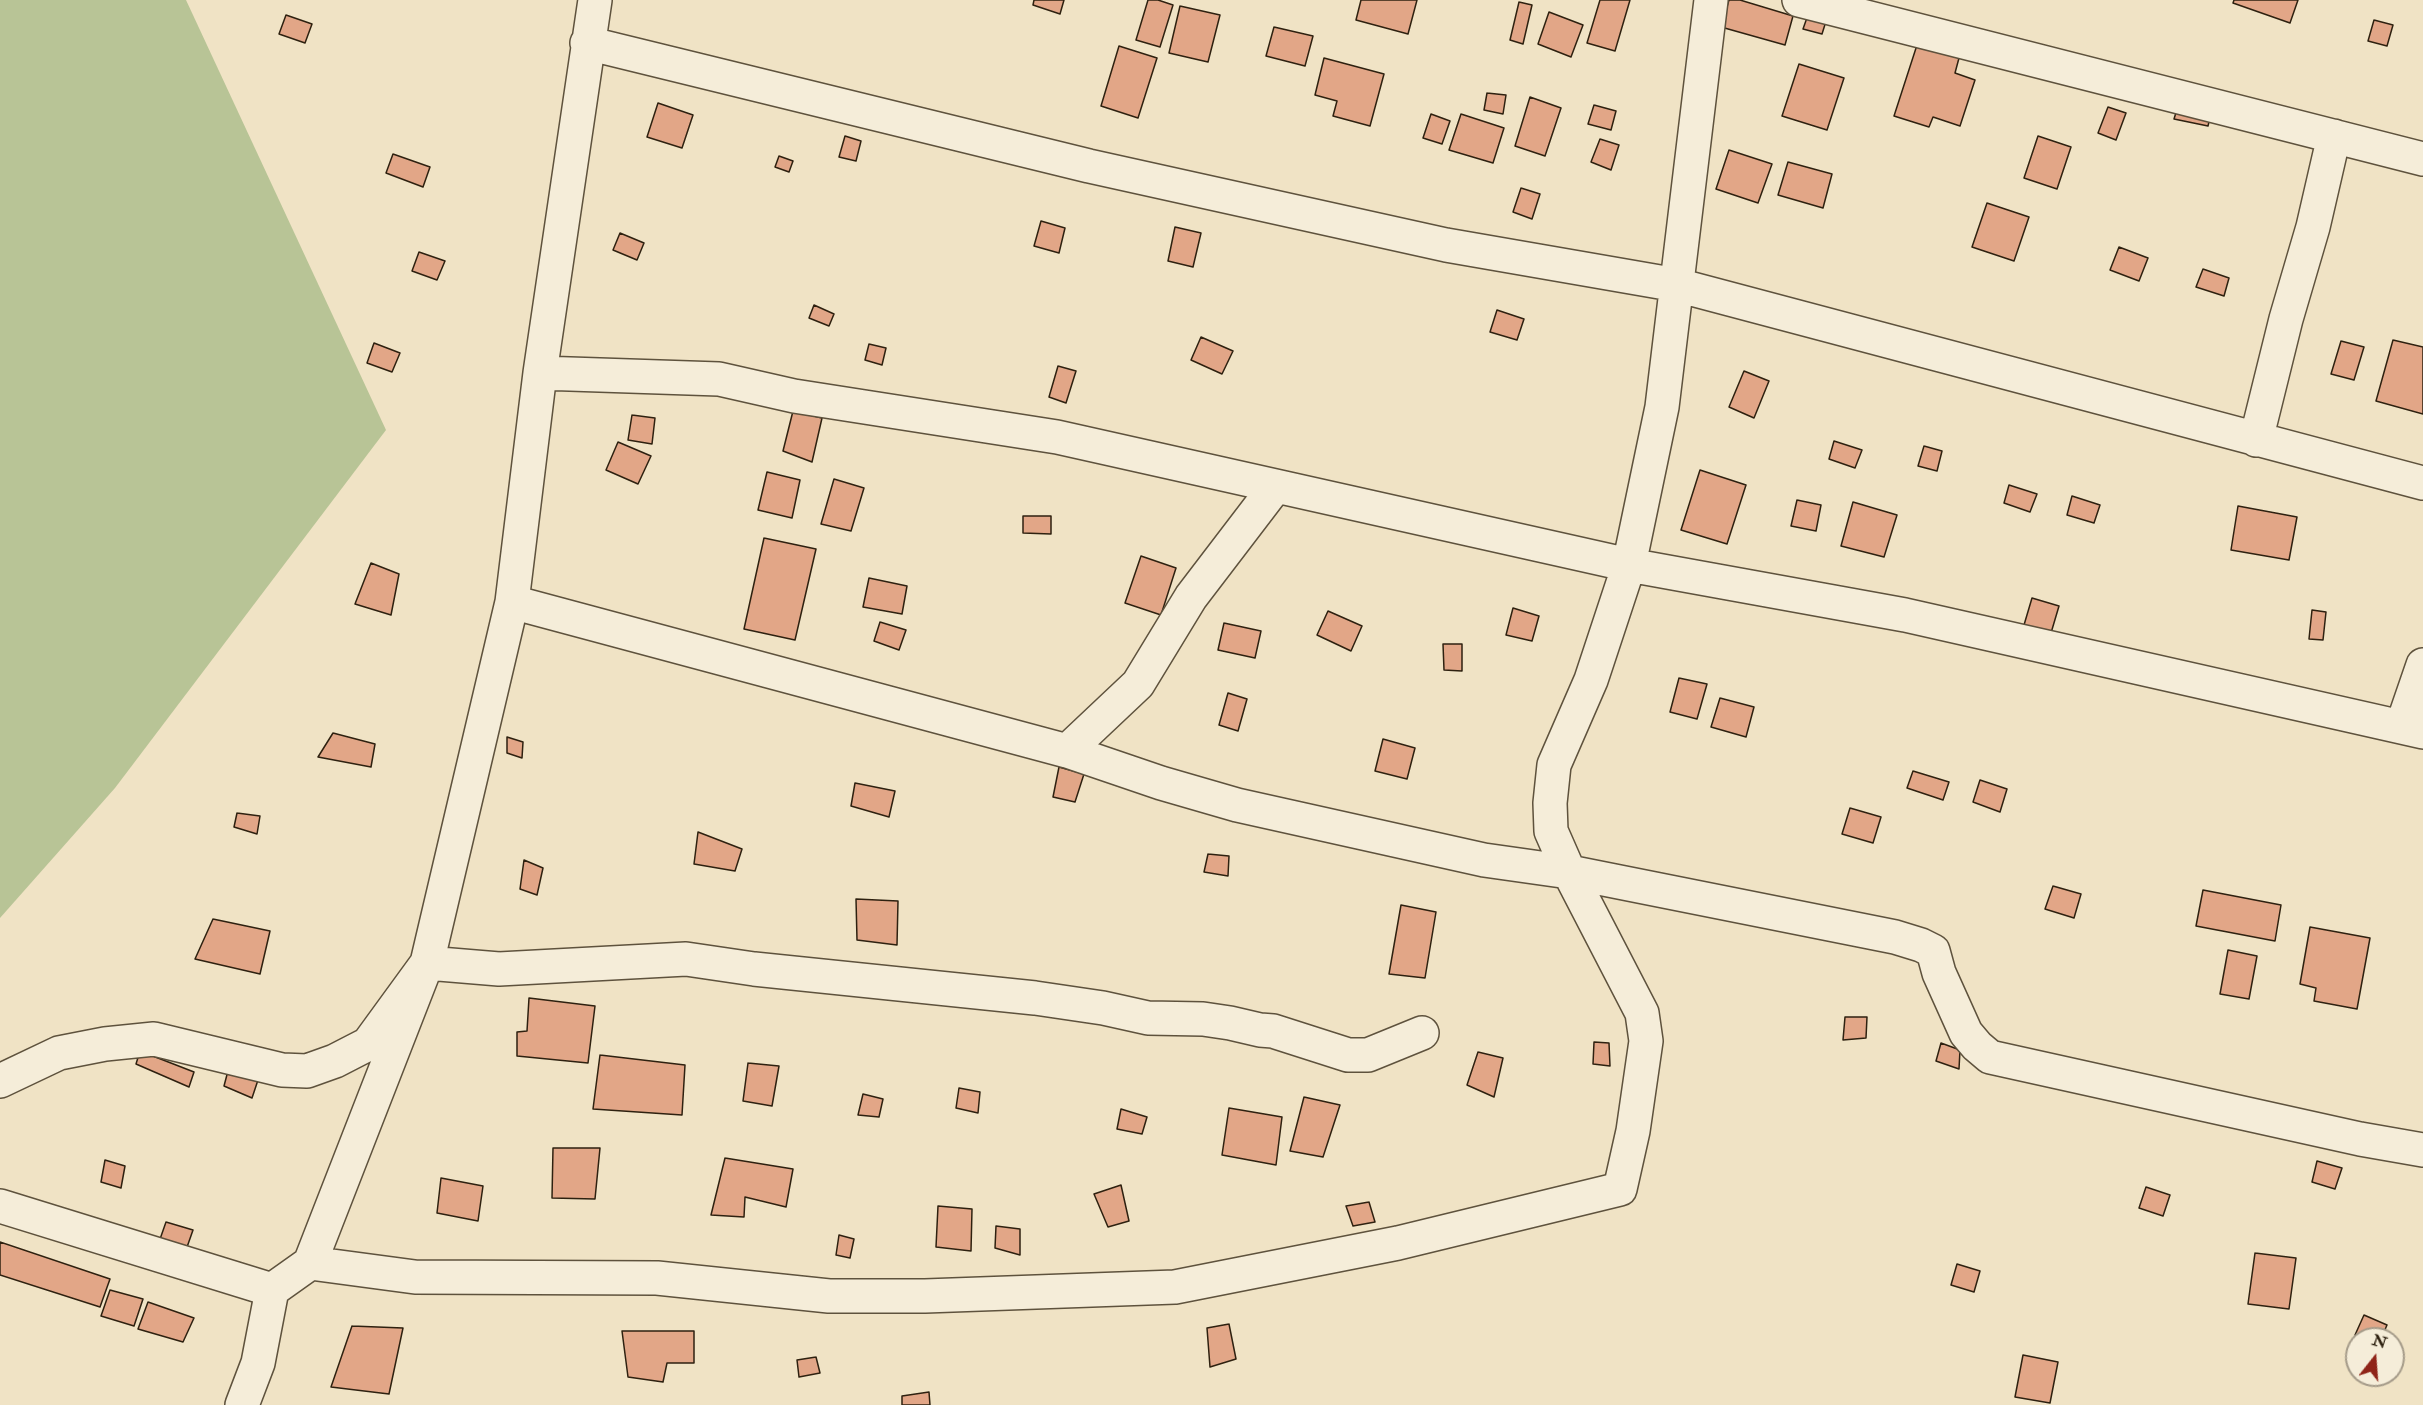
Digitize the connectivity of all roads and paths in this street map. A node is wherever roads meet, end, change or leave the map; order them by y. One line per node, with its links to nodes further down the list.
1 (595, 0): 4 (street)
2 (1711, 0): 7 (street)
3 (1799, 0): 5 (street)
4 (587, 43): 7 (street); 8 (street)
5 (2334, 136): 6 (street); 9 (street)
6 (2423, 159)
7 (1677, 285): 9 (street); 12 (street)
8 (540, 373): 11 (street); 13 (street)
9 (2256, 440): 10 (street)
10 (2423, 483)
11 (1275, 487): 12 (street); 16 (street)
12 (1629, 565): 15 (street); 17 (street)
13 (512, 602): 16 (street); 18 (street)
14 (2423, 665): 15 (street)
15 (2412, 729)
16 (1067, 751): 17 (street)
17 (1569, 872): 21 (street); 23 (street)
18 (427, 963): 19 (street); 20 (street); 23 (street)
19 (1422, 1033)
20 (0, 1081)
21 (2423, 1150)
22 (0, 1206): 24 (street)
23 (310, 1263): 24 (street)
24 (272, 1290): 25 (street)
25 (242, 1405)

